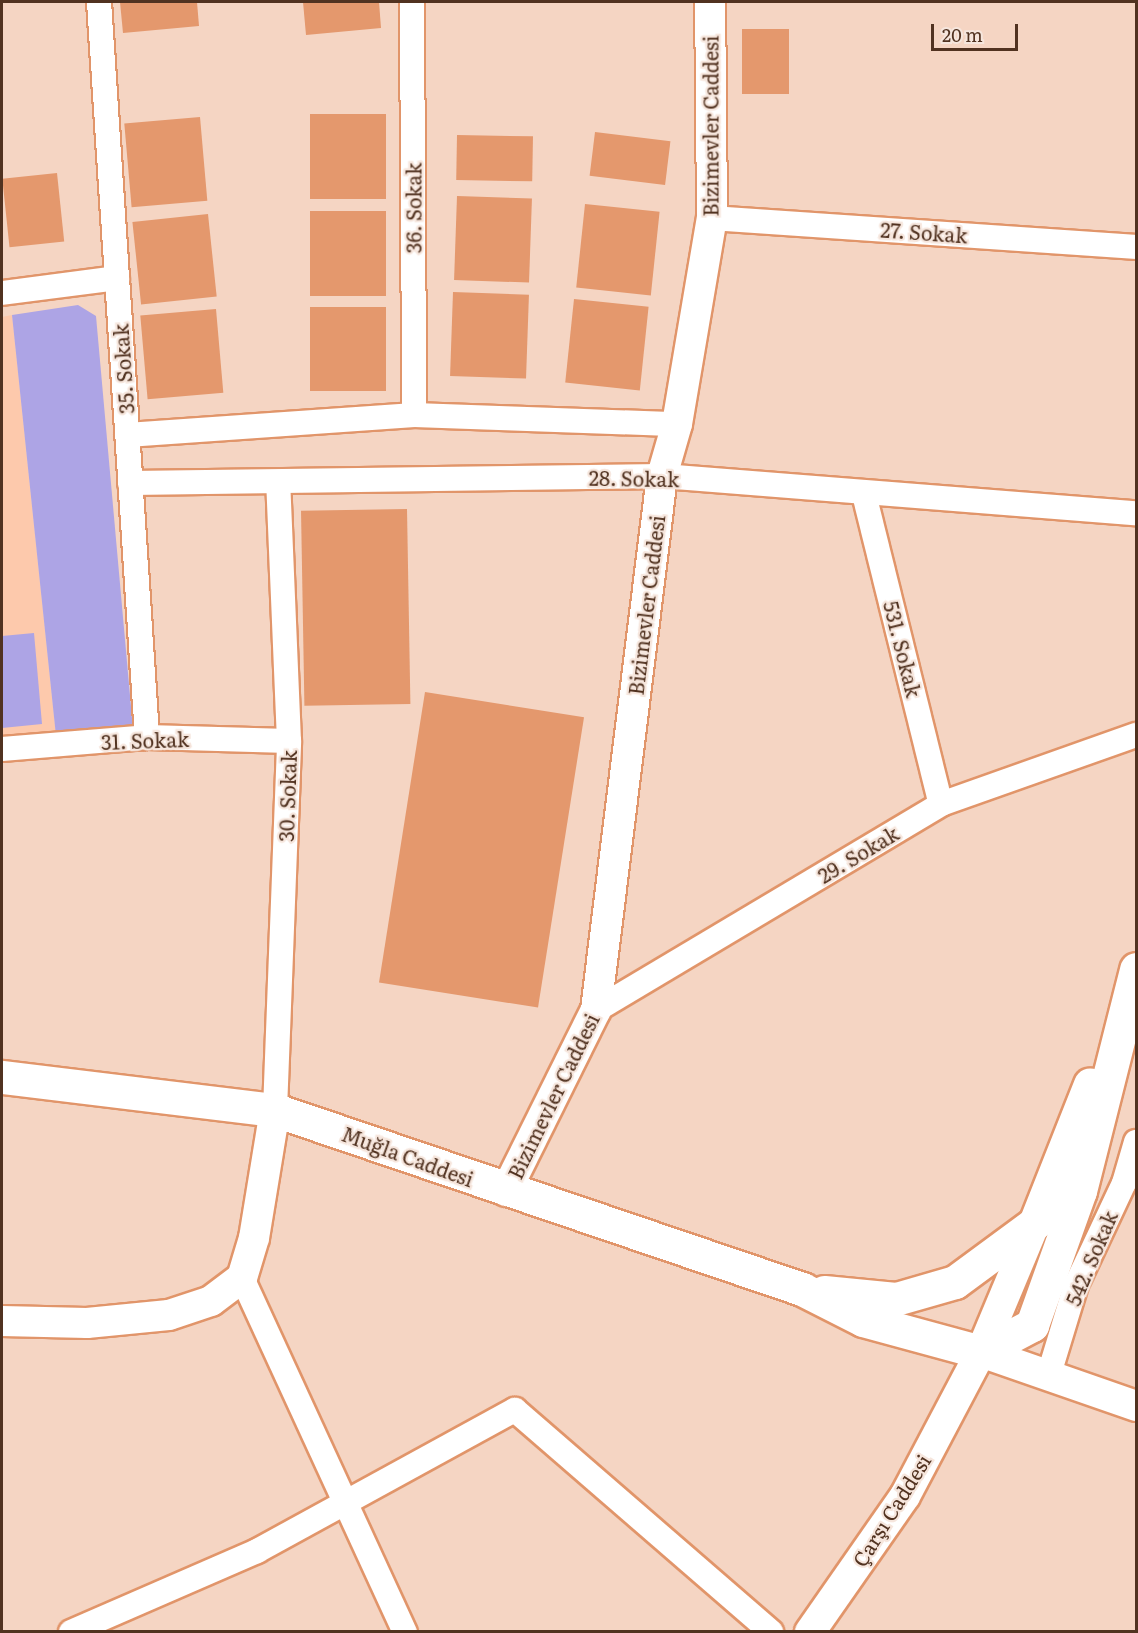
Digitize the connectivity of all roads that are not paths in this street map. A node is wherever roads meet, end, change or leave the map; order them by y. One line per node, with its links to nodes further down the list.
1 (99, 2): 6 (street, 35. Sokak)
2 (412, 2): 8 (street, 36. Sokak)
3 (710, 2): 4 (street, Bizimevler Caddesi)
4 (712, 218): 5 (street, 27. Sokak); 9 (street, Bizimevler Caddesi)
5 (1137, 247)
6 (117, 278): 7 (street); 10 (street, 35. Sokak)
7 (2, 293)
8 (414, 416): 9 (street); 10 (street)
9 (678, 424): 11 (street, Bizimevler Caddesi)
10 (127, 435): 13 (street, 35. Sokak)
11 (662, 476): 12 (street, 28. Sokak); 14 (street, 28. Sokak); 22 (street, Bizimevler Caddesi)
12 (278, 482): 13 (street, 28. Sokak); 18 (street, 30. Sokak)
13 (130, 483): 17 (street, 35. Sokak)
14 (864, 494): 15 (street, 28. Sokak); 20 (street, 531. Sokak)
15 (1137, 513)
16 (1137, 735): 20 (street, 29. Sokak)
17 (147, 736): 18 (street, 31. Sokak); 19 (street, 31. Sokak)
18 (289, 741): 24 (street, 30. Sokak)
19 (2, 749)
20 (941, 804): 22 (street, 29. Sokak)
21 (1137, 967): 27 (main road); 31 (main road)
22 (596, 1010): 26 (street, Bizimevler Caddesi)
23 (2, 1077): 24 (main road, Muğla Caddesi)
24 (274, 1110): 26 (main road, Muğla Caddesi); 28 (street)
25 (1137, 1142): 32 (street, 542. Sokak)
26 (506, 1191): 29 (main road, Muğla Caddesi)
27 (1035, 1223): 29 (main road, Muğla Caddesi); 31 (street, Çarşı Caddesi)
28 (242, 1278): 30 (street); 34 (street)
29 (802, 1289): 31 (main road, Muğla Caddesi)
30 (2, 1321)
31 (981, 1352): 32 (street); 38 (street, Çarşı Caddesi)
32 (1049, 1374): 33 (street)
33 (1137, 1406)
34 (344, 1500): 35 (street); 36 (street); 37 (street)
35 (86, 1629)
36 (405, 1632)
37 (771, 1632)
38 (810, 1632)

